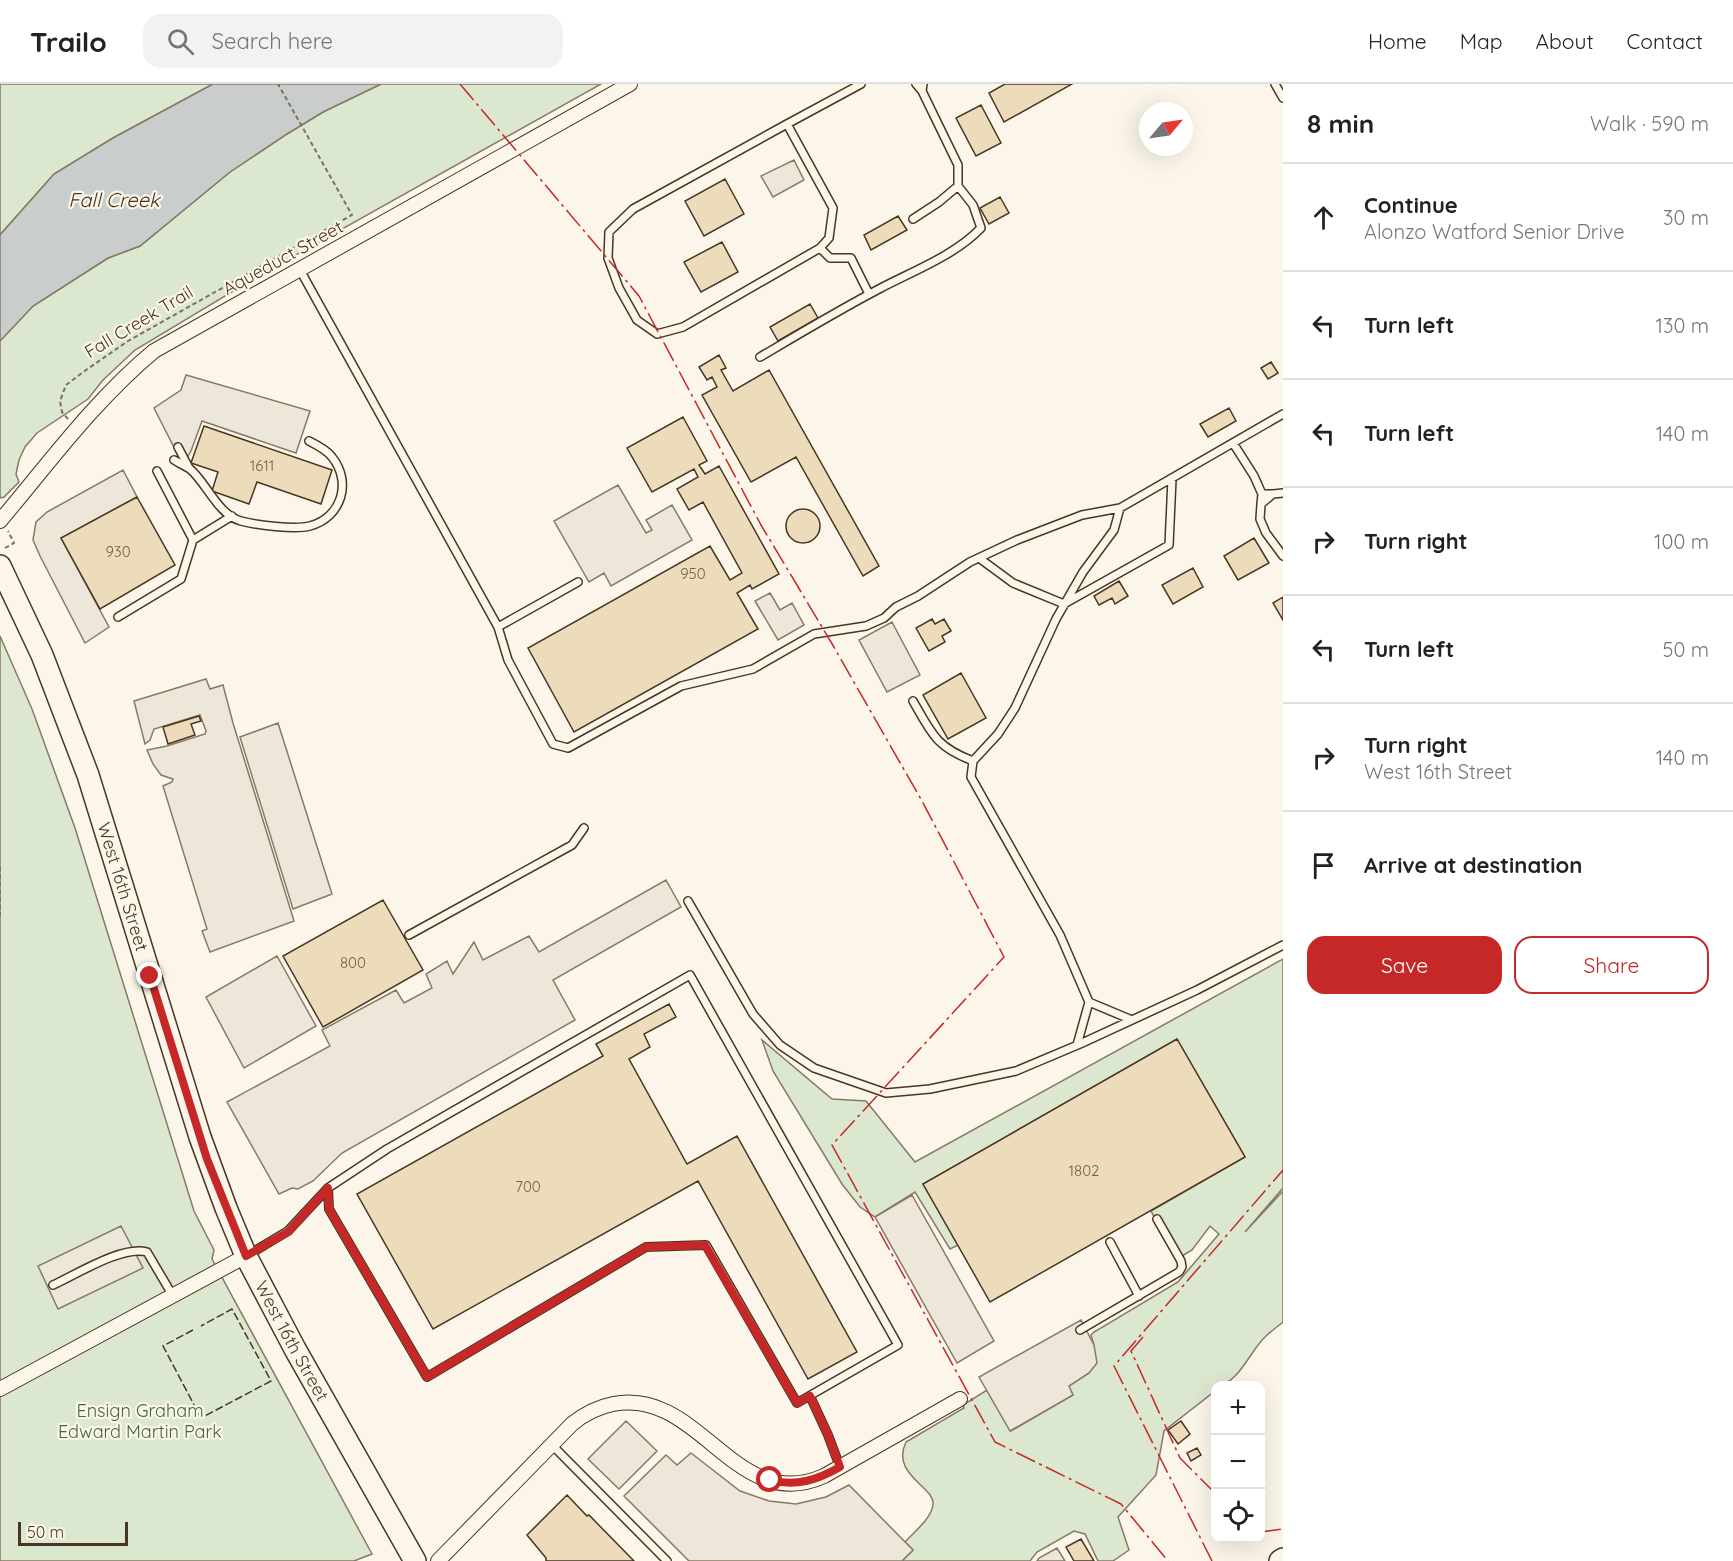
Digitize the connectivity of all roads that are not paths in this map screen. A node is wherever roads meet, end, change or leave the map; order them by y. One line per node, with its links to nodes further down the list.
1 (630, 84): 11 (street, Aqueduct Street)
2 (861, 84): 7 (lane)
3 (916, 84): 5 (lane)
4 (1275, 84): 6 (lane)
5 (923, 88): 8 (lane)
6 (1283, 98)
7 (788, 124): 10 (lane); 10 (lane)
8 (958, 186): 9 (lane); 12 (lane)
9 (913, 219)
10 (820, 248): 12 (lane)
11 (300, 270): 28 (street, Aqueduct Street); 36 (lane)
12 (869, 294): 13 (lane)
13 (760, 357)
14 (1283, 414): 16 (lane)
15 (309, 441): 27 (lane)
16 (1233, 443): 21 (lane); 22 (lane)
17 (178, 447): 19 (lane)
18 (174, 460): 19 (lane)
19 (191, 470): 27 (lane)
20 (157, 471): 29 (lane)
21 (1172, 479): 26 (lane); 34 (lane)
22 (1262, 494): 23 (lane); 25 (lane)
23 (1274, 494): 24 (lane); 25 (lane)
24 (1283, 494)
25 (1261, 504): 30 (lane)
26 (1120, 508): 31 (lane); 34 (lane)
27 (232, 516): 29 (lane)
28 (4, 526)
29 (193, 540): 35 (lane)
30 (1283, 556)
31 (979, 558): 34 (lane); 36 (lane)
32 (0, 566): 49 (main road, West 16th Street)
33 (578, 582): 36 (lane)
34 (1064, 603): 38 (lane)
35 (118, 617)
36 (498, 627)
37 (913, 701): 38 (lane)
38 (974, 761): 43 (lane)
39 (584, 828): 41 (lane)
40 (688, 901): 45 (lane)
41 (409, 935)
42 (1283, 945): 44 (lane)
43 (1089, 1002): 44 (lane); 45 (lane)
44 (1132, 1020): 45 (lane)
45 (1077, 1045)
46 (328, 1188): 49 (lane); 55 (lane); 55 (lane)
47 (1157, 1219): 52 (lane)
48 (1110, 1242): 52 (lane)
49 (246, 1256): 51 (street); 59 (main road, West 16th Street)
50 (53, 1285): 51 (lane)
51 (173, 1296): 54 (street)
52 (1139, 1296): 53 (lane)
53 (1080, 1330)
54 (0, 1389)
55 (810, 1396): 58 (lane)
56 (960, 1400): 58 (street)
57 (552, 1445): 58 (street); 60 (street); 61 (lane)
58 (840, 1467)
59 (415, 1561)
60 (438, 1561)
61 (667, 1561)

